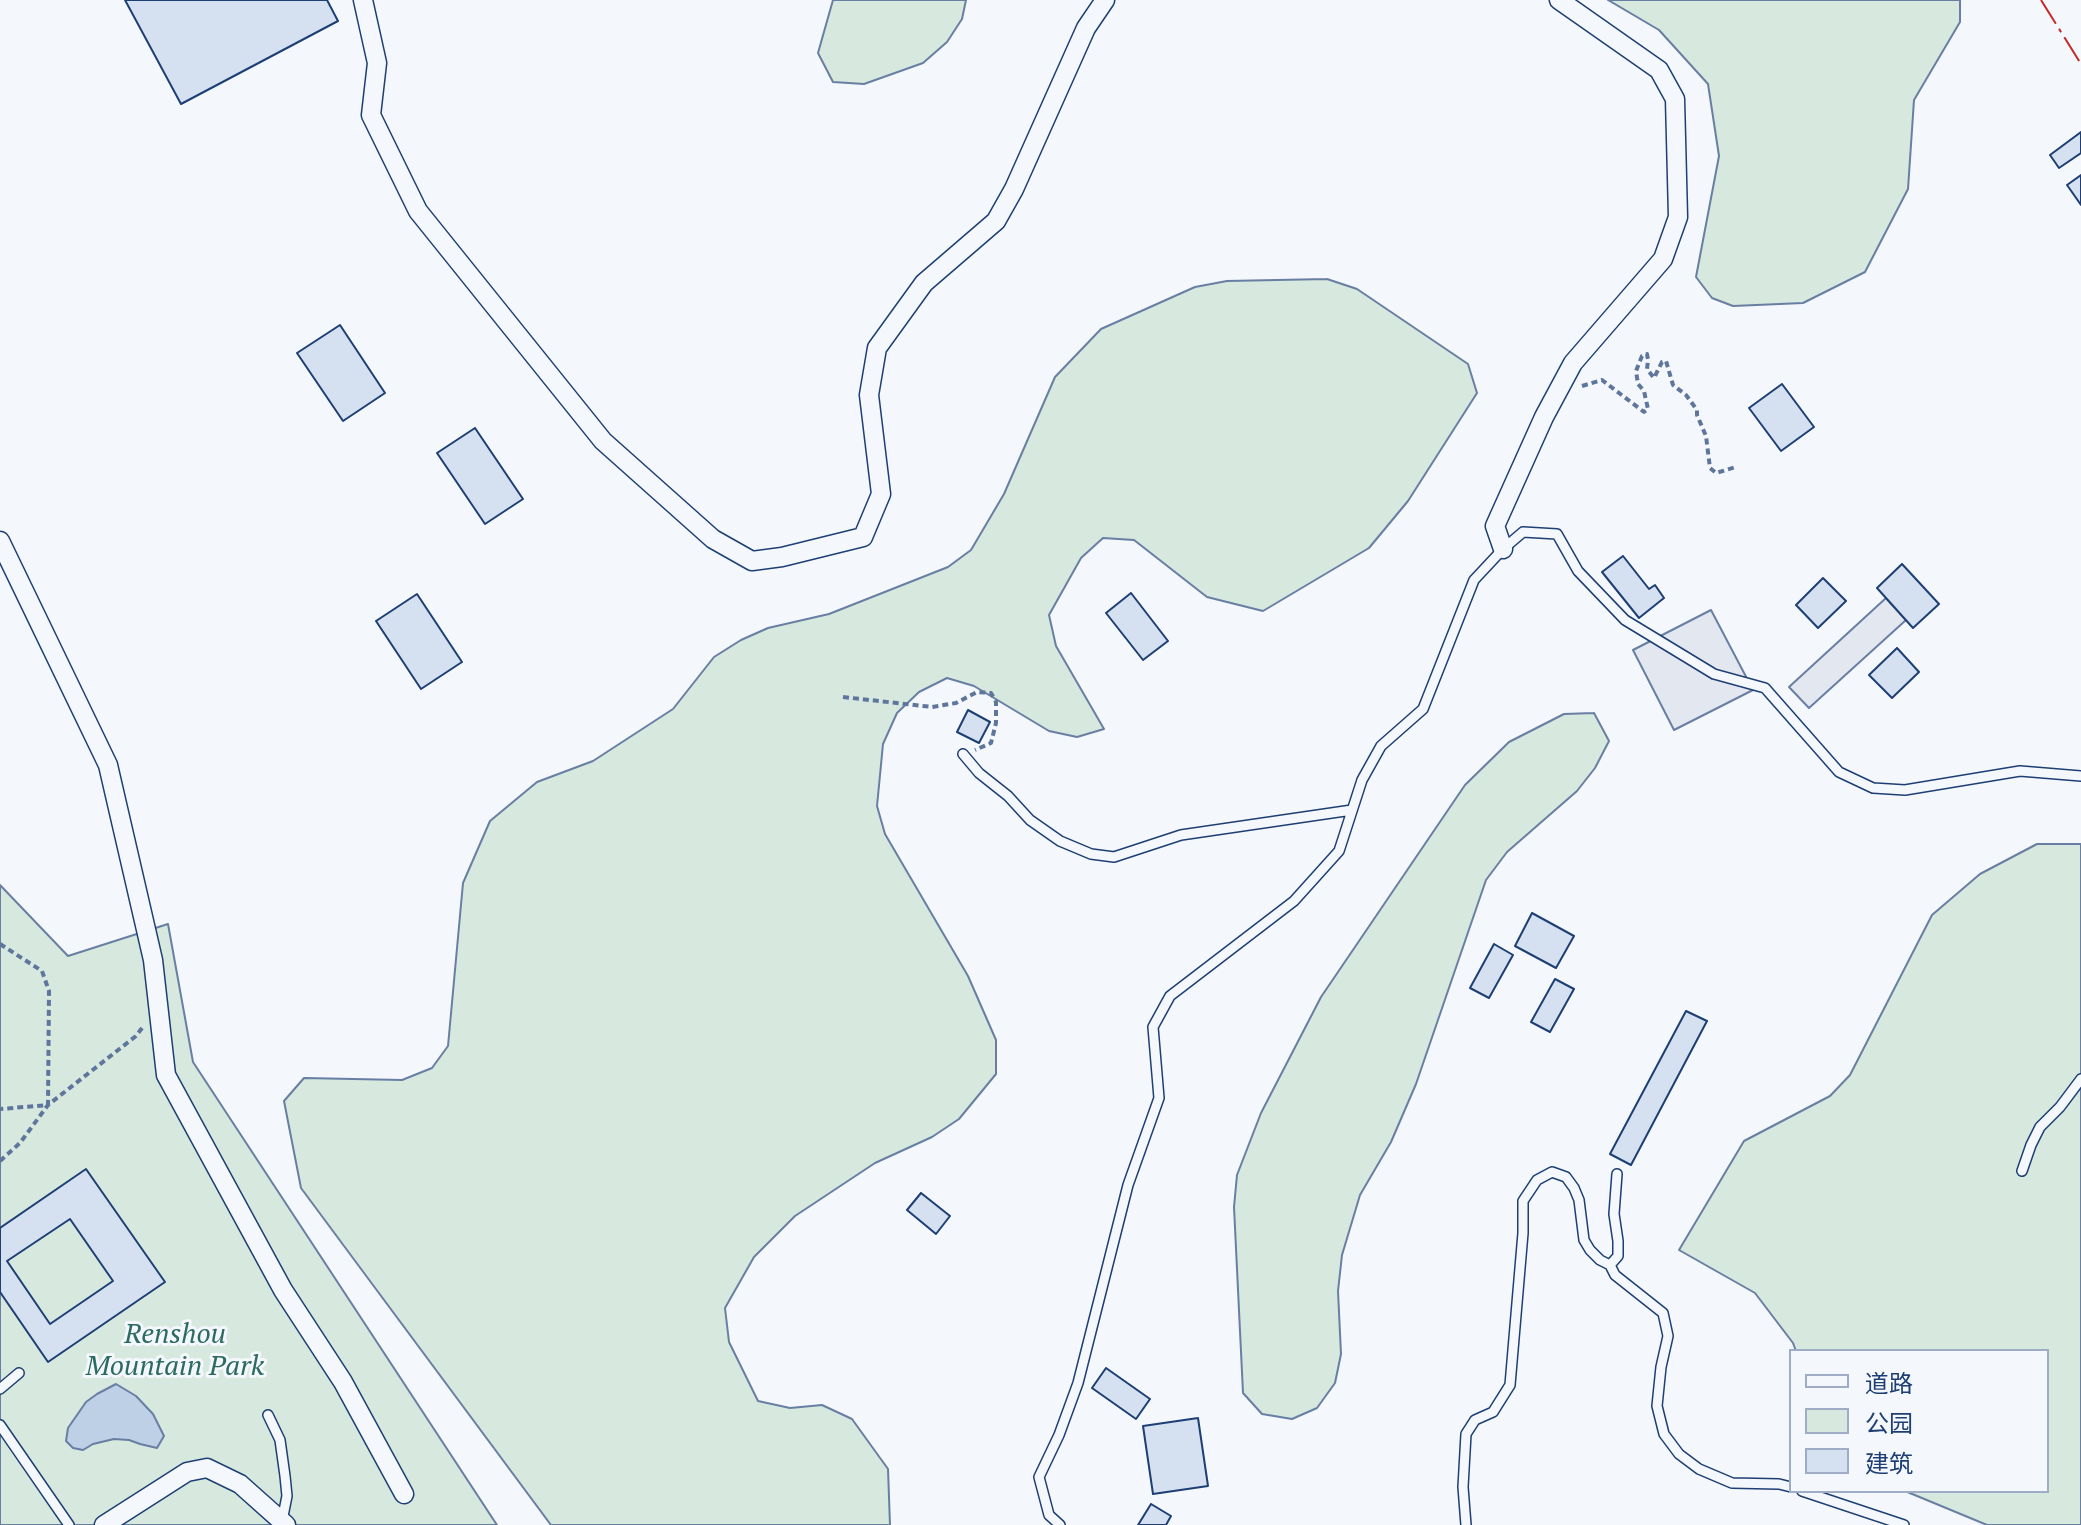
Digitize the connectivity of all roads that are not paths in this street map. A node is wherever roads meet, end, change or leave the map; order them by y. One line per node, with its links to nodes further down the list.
1 (363, 0): 2 (street)
2 (1105, 0)
3 (1559, 0): 5 (street)
4 (0, 541): 19 (street)
5 (1503, 549): 7 (lane); 8 (lane)
6 (963, 754): 8 (lane)
7 (2081, 776)
8 (1352, 810): 23 (lane)
9 (2081, 1079): 10 (lane)
10 (2022, 1171)
11 (1617, 1174): 12 (lane)
12 (1610, 1265): 17 (lane); 24 (lane)
13 (19, 1373): 14 (lane)
14 (0, 1389)
15 (268, 1415): 20 (lane)
16 (0, 1425): 21 (lane)
17 (1789, 1486)
18 (1808, 1493): 25 (lane)
19 (404, 1494)
20 (284, 1523): 22 (street)
21 (69, 1525)
22 (104, 1525)
23 (1060, 1525)
24 (1466, 1525)
25 (1904, 1525)

